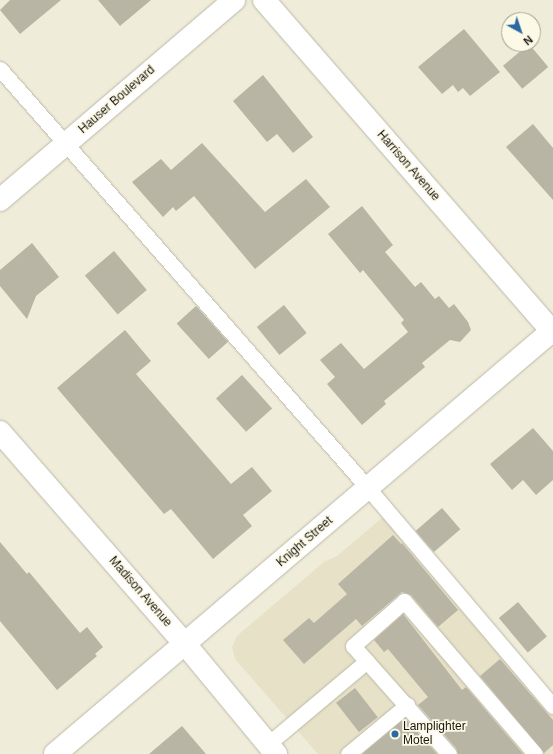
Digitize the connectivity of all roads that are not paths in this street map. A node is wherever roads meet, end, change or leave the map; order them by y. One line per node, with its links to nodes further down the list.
1 (234, 0): 4 (street, Hauser Boulevard)
2 (264, 0): 6 (street, Harrison Avenue)
3 (0, 69): 4 (lane)
4 (65, 144): 5 (street, Hauser Boulevard); 8 (lane)
5 (0, 200)
6 (552, 331): 8 (street, Knight Street)
7 (0, 432): 9 (street, Madison Avenue)
8 (368, 488): 9 (street, Knight Street); 12 (lane)
9 (185, 644): 13 (street, Madison Avenue); 14 (street, Knight Street)
10 (367, 661): 11 (lane); 13 (lane); 17 (lane)
11 (407, 705): 15 (lane); 16 (lane)
12 (553, 706)
13 (272, 749)
14 (55, 754)
15 (348, 754)
16 (449, 754)
17 (535, 754)

